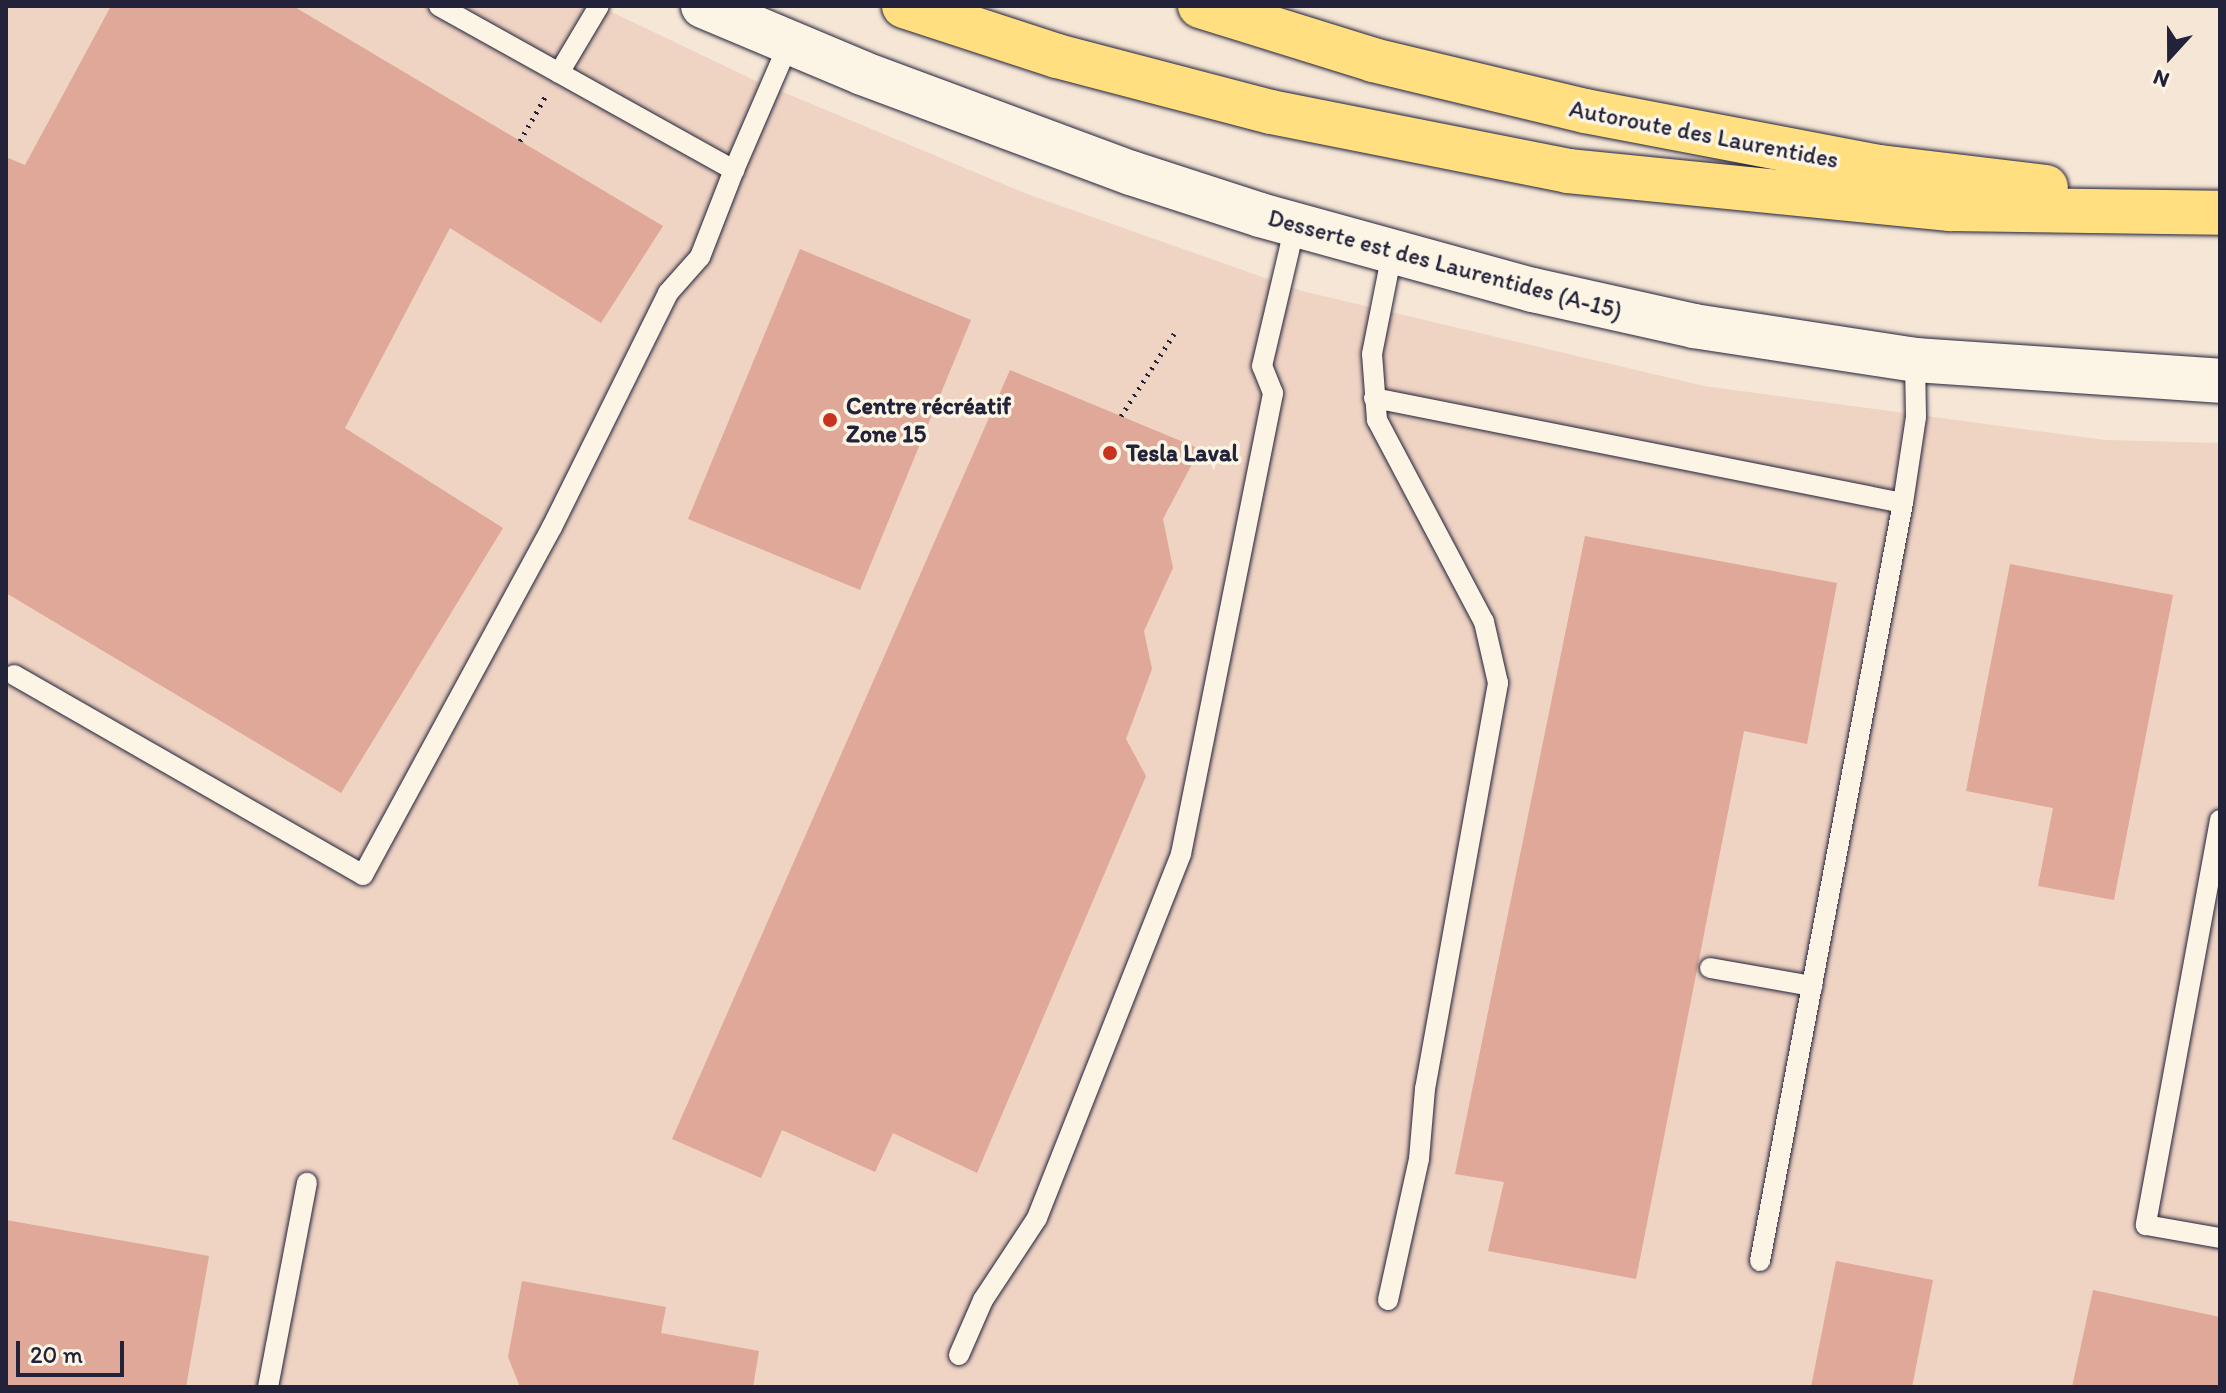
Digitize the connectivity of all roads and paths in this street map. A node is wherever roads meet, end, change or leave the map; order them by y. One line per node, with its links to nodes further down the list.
1 (439, 6): 7 (lane)
2 (599, 6): 7 (lane)
3 (703, 6): 6 (street, Desserte est des Laurentides (A-15))
4 (904, 6): 12 (highway)
5 (1200, 6): 11 (highway, Autoroute des Laurentides)
6 (789, 43): 10 (lane); 13 (street, Desserte est des Laurentides (A-15))
7 (559, 73): 10 (lane)
8 (546, 96): 9 (path)
9 (520, 141)
10 (734, 170): 21 (lane)
11 (2220, 198)
12 (2220, 213)
13 (1295, 225): 14 (street, Desserte est des Laurentides (A-15)); 29 (lane)
14 (1392, 253): 16 (street, Desserte est des Laurentides (A-15)); 18 (lane)
15 (1174, 334): 19 (path)
16 (1915, 360): 17 (street, Desserte est des Laurentides (A-15)); 20 (lane)
17 (2220, 381)
18 (1374, 398): 20 (lane); 28 (lane)
19 (1121, 416)
20 (1903, 503): 24 (lane)
21 (14, 675)
22 (2220, 820): 26 (lane)
23 (1710, 968): 24 (lane)
24 (1812, 986): 27 (lane)
25 (307, 1183): 30 (lane)
26 (2220, 1238)
27 (1760, 1261)
28 (1388, 1300)
29 (959, 1355)
30 (268, 1387)

